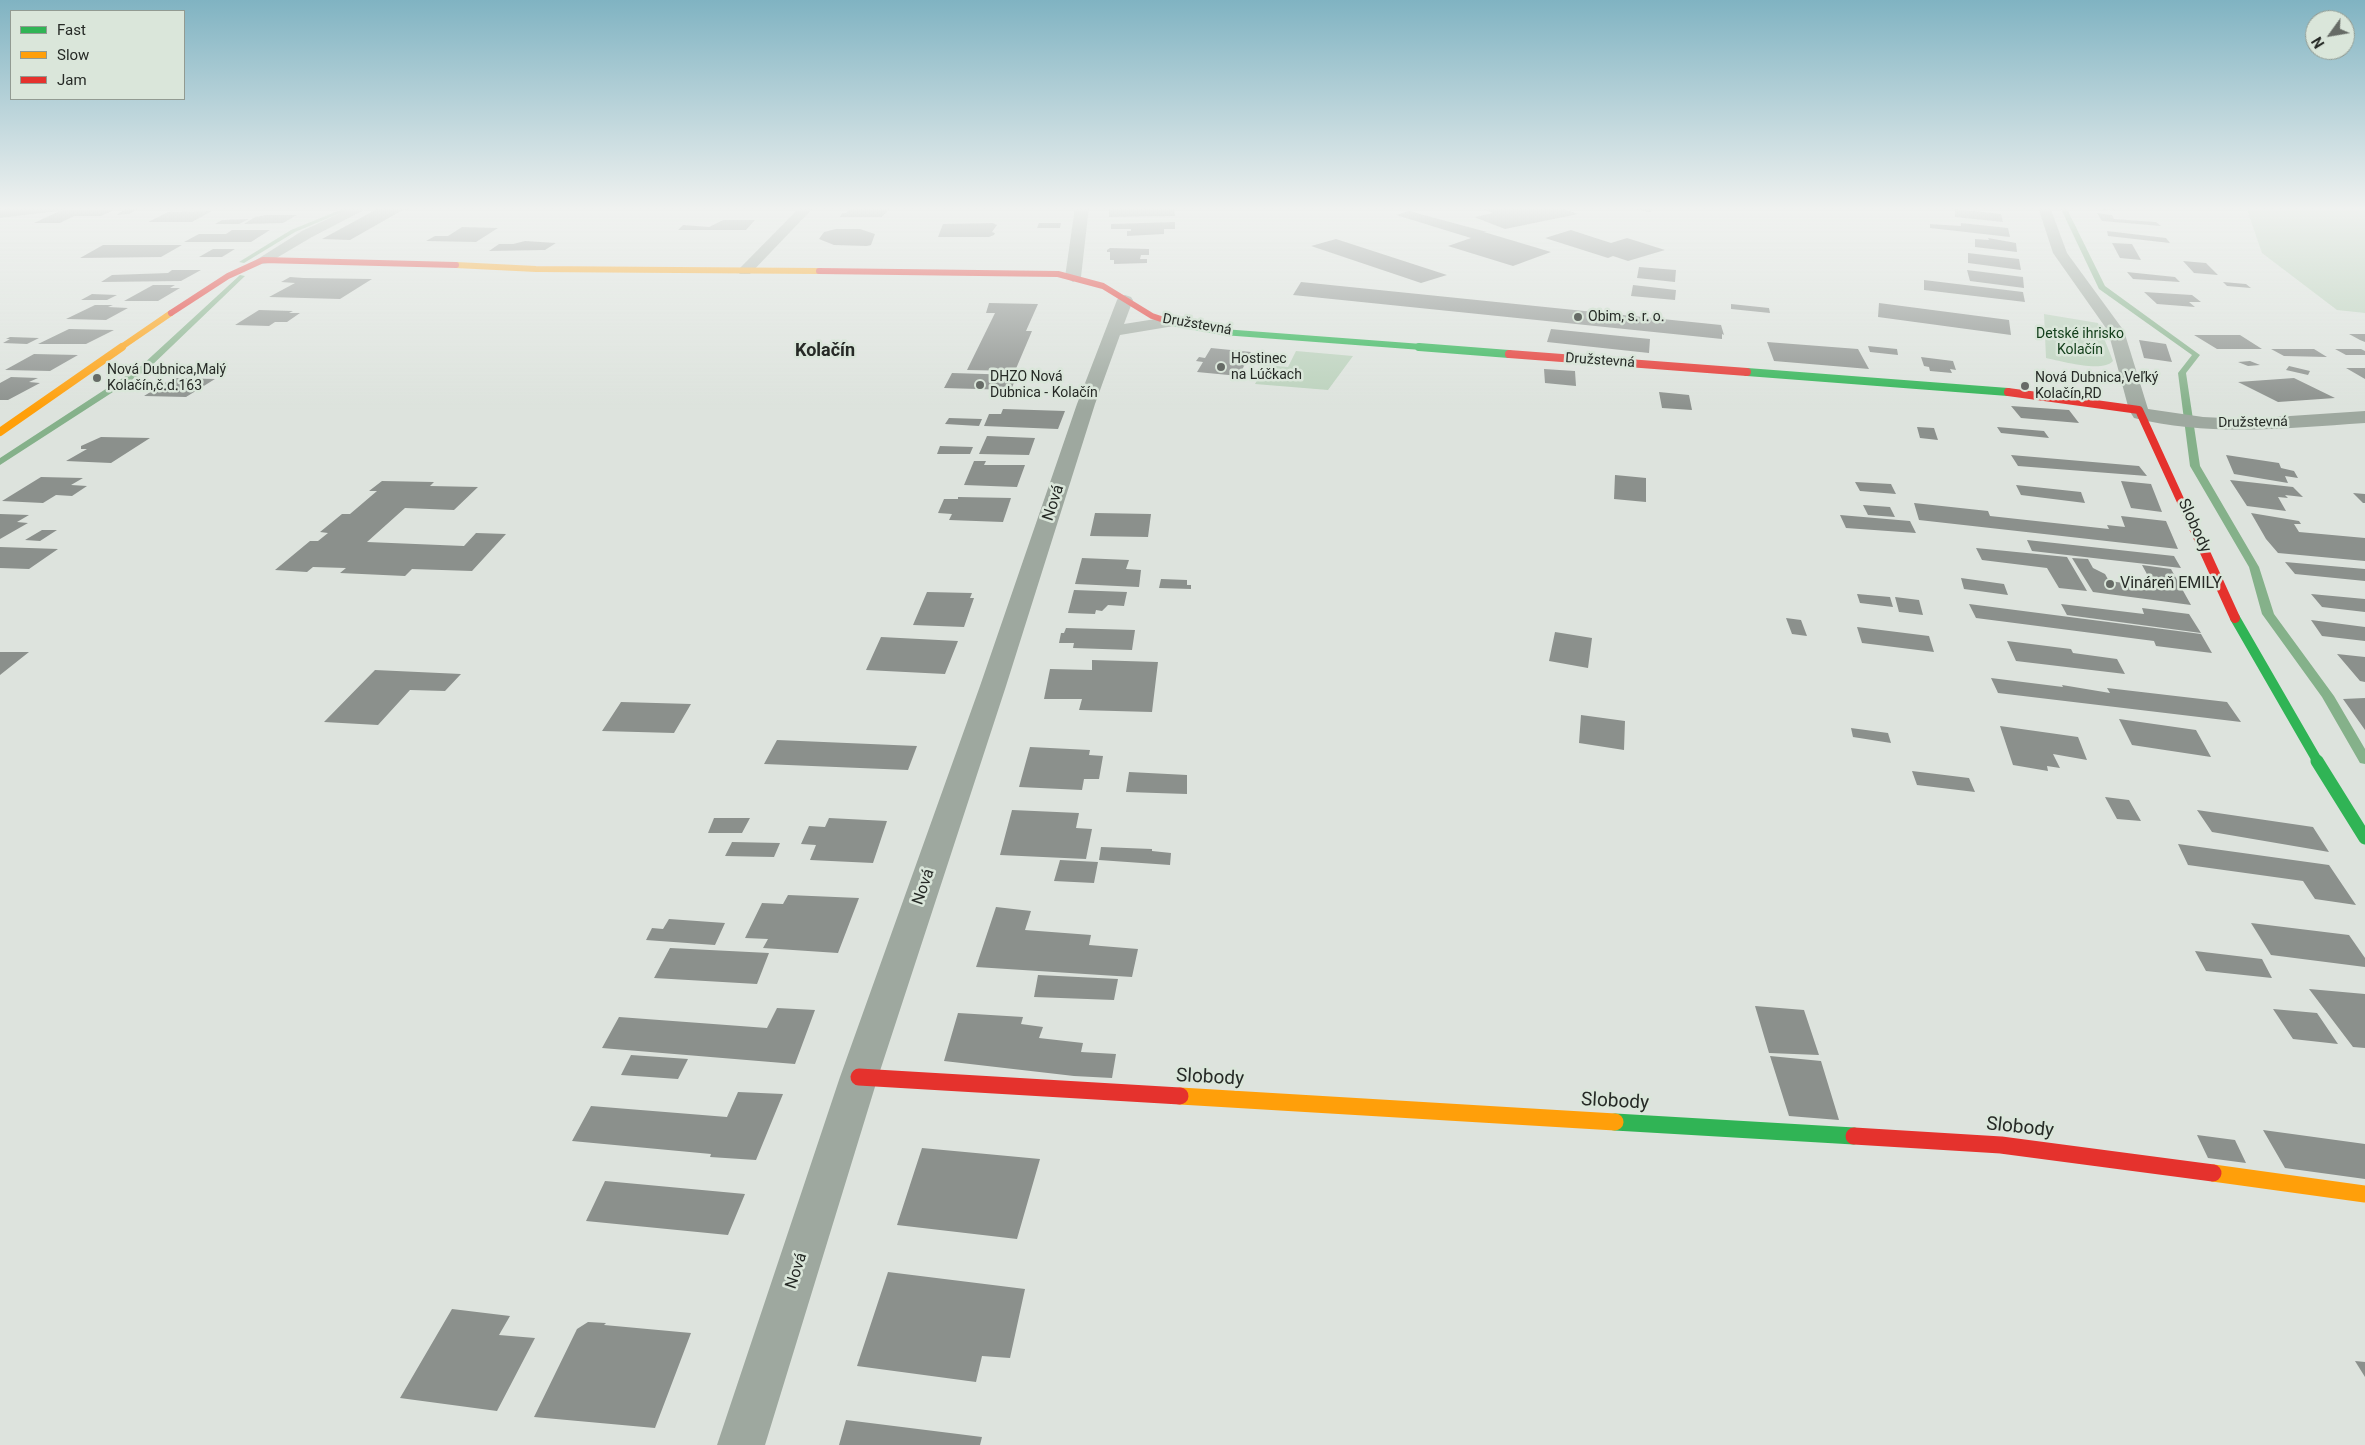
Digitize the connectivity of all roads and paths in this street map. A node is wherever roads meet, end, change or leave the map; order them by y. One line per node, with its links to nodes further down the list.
1 (231, 274): 10 (street)
2 (1048, 274): 4 (street, Družstevná)
3 (2075, 274): 8 (street, Slobody)
4 (1073, 277): 5 (street, Družstevná)
5 (1125, 300): 6 (street, Družstevná); 7 (street, Nová)
6 (1168, 322): 7 (street); 8 (street, Družstevná)
7 (1114, 331): 12 (street, Nová)
8 (2140, 412): 9 (street, Družstevná); 11 (street, Slobody)
9 (2365, 416)
10 (0, 432)
11 (2365, 838)
12 (859, 1077): 13 (street, Slobody); 14 (street, Nová)
13 (2365, 1194)
14 (740, 1445)

